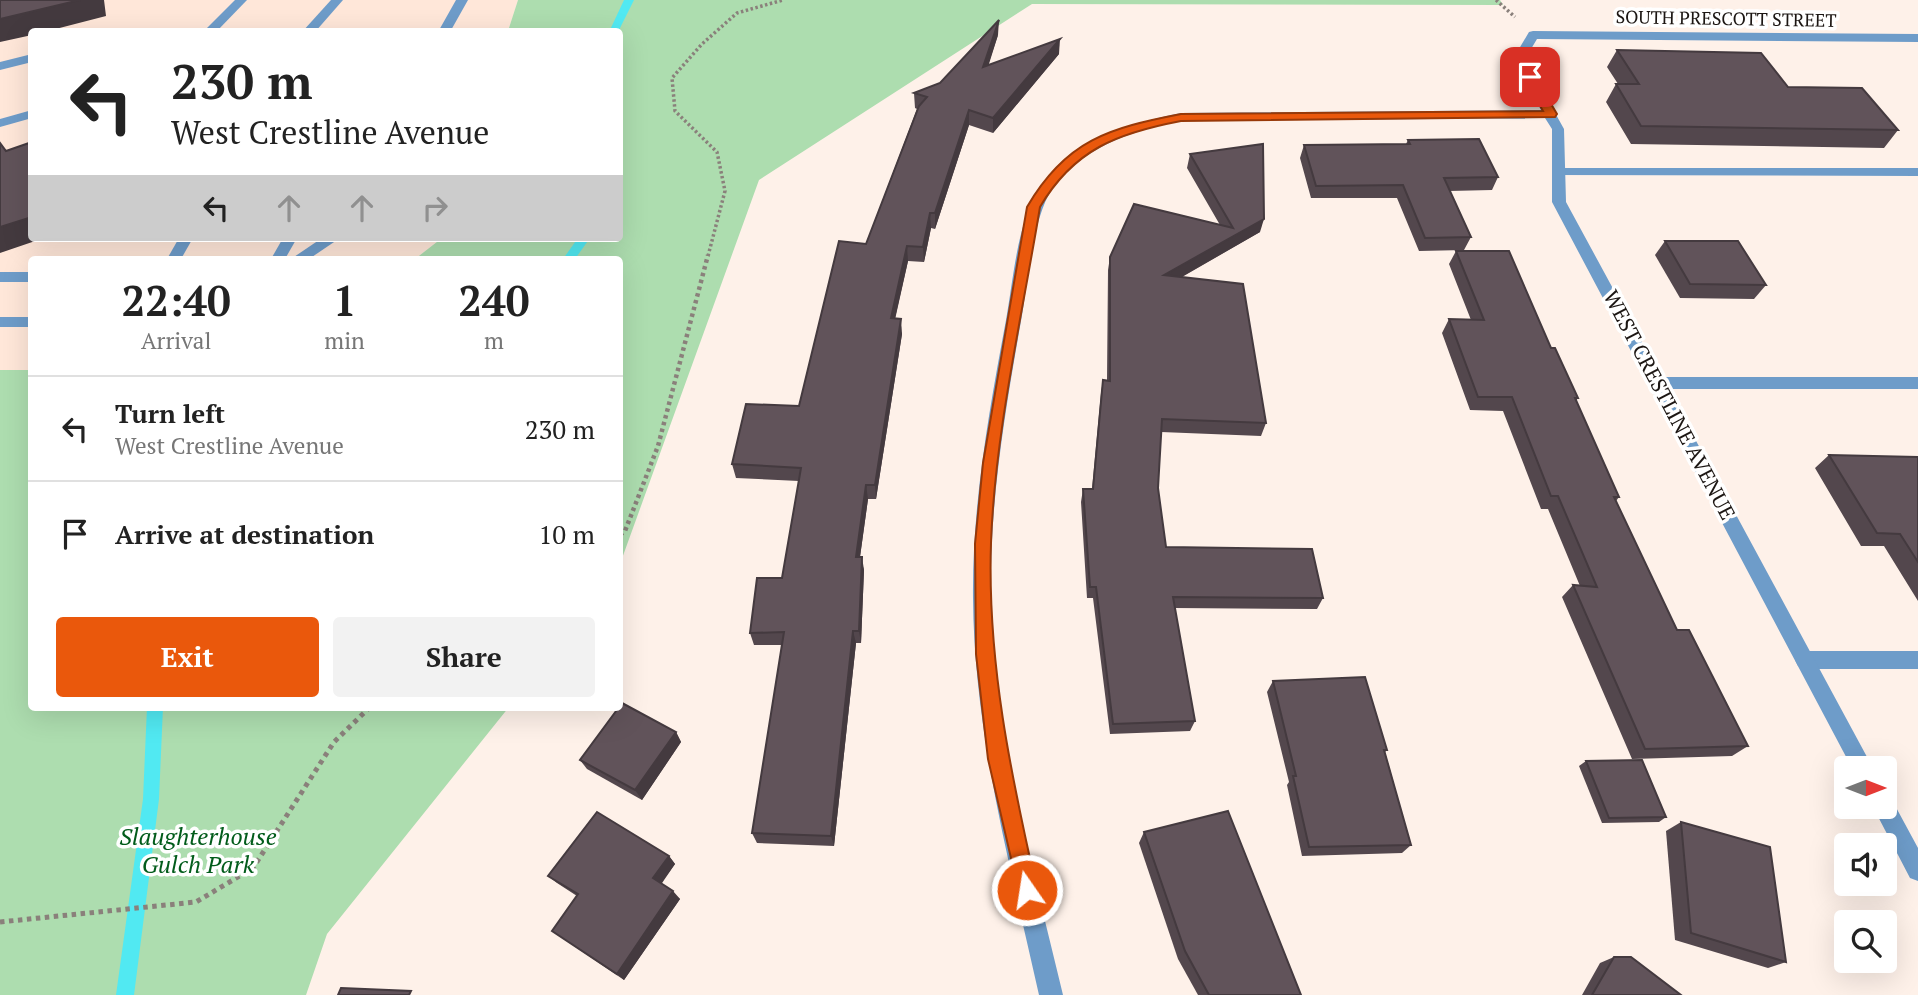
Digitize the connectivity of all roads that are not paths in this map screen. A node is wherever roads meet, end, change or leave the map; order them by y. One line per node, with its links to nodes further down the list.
1 (241, 0): 4 (street)
2 (337, 0): 5 (street)
3 (462, 0): 6 (street)
4 (213, 28)
5 (312, 28)
6 (446, 28)
7 (1533, 35): 8 (street, SOUTH PRESCOTT STREET); 11 (street, WEST CRESTLINE AVENUE)
8 (1918, 38)
9 (28, 59): 10 (street)
10 (0, 66)
11 (1551, 114): 14 (street, WEST CRESTLINE AVENUE); 29 (street)
12 (28, 116): 13 (street)
13 (0, 123)
14 (1559, 172): 15 (street); 22 (street, WEST CRESTLINE AVENUE)
15 (1918, 172)
16 (326, 242): 17 (street)
17 (303, 256)
18 (0, 277): 19 (street)
19 (28, 277)
20 (0, 321): 21 (street)
21 (28, 322)
22 (1657, 383): 23 (street); 24 (street, WEST CRESTLINE AVENUE)
23 (1918, 383)
24 (1805, 660): 25 (street); 26 (street, WEST CRESTLINE AVENUE)
25 (1918, 660)
26 (1857, 756)
27 (1890, 819): 28 (street)
28 (1918, 870)
29 (1051, 995)

